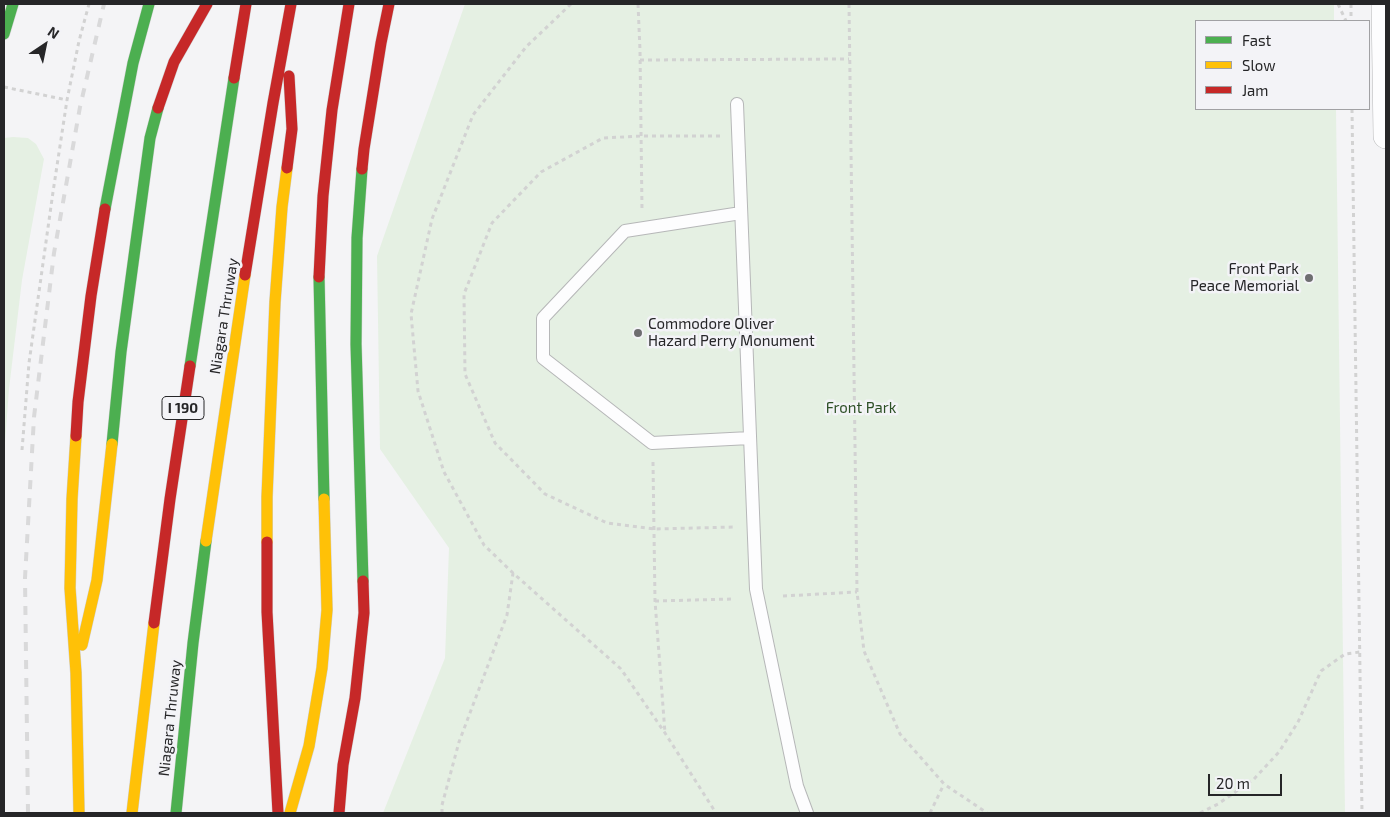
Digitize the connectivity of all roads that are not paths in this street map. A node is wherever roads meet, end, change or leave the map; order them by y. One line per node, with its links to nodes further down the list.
1 (13, 4): 10 (highway)
2 (148, 4): 15 (highway)
3 (207, 4): 15 (highway)
4 (246, 4): 17 (highway, Niagara Thruway / I 190)
5 (291, 4): 9 (highway, Niagara Thruway / I 190)
6 (389, 4): 21 (highway)
7 (1384, 4): 12 (street)
8 (348, 5): 20 (highway)
9 (286, 31): 18 (highway, Niagara Thruway / I 190); 19 (highway)
10 (4, 34)
11 (737, 104): 13 (lane)
12 (1386, 136)
13 (741, 213): 14 (lane); 14 (lane)
14 (750, 438): 22 (lane)
15 (76, 674): 16 (highway)
16 (79, 813)
17 (132, 813)
18 (176, 813)
19 (278, 813)
20 (290, 813)
21 (339, 813)
22 (807, 813)

